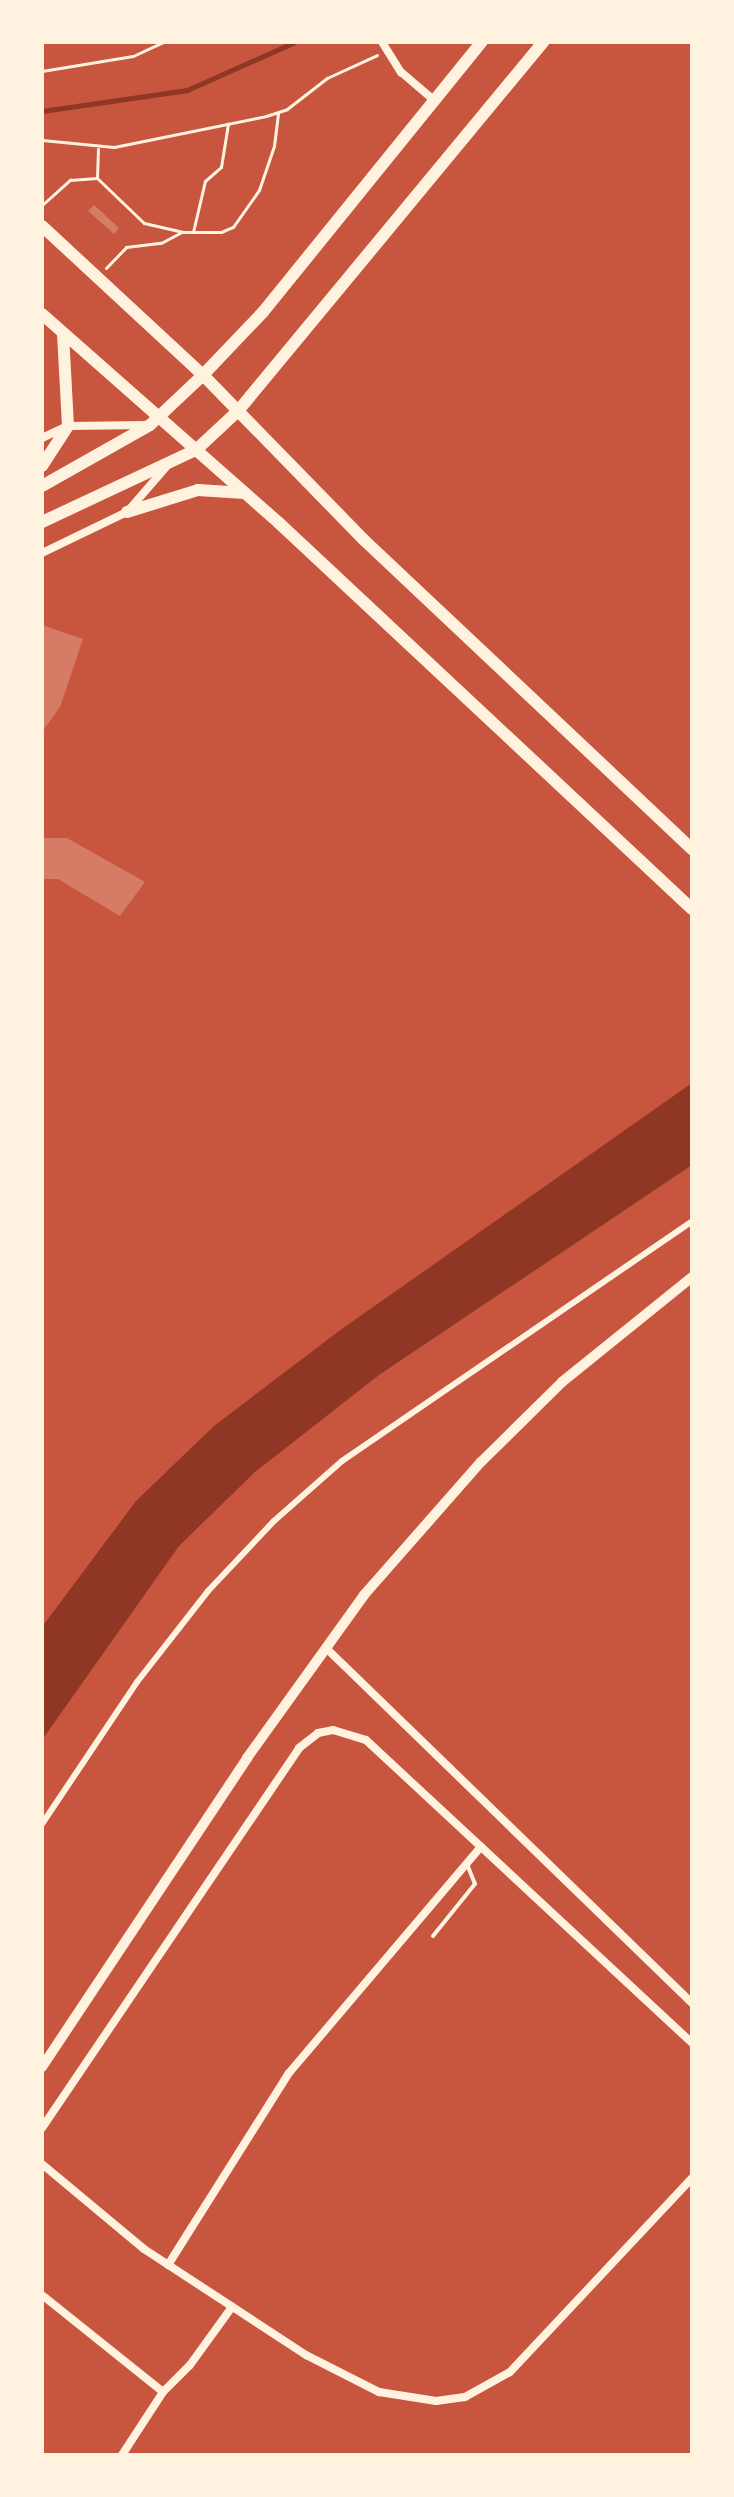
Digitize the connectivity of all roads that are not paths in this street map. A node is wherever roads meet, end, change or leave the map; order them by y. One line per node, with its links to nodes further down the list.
1 (482, 42): 4 (main road)
2 (543, 42): 9 (main road)
3 (385, 45): 4 (street)
4 (435, 101): 8 (main road)
5 (42, 226): 8 (main road)
6 (42, 314): 7 (main road)
7 (63, 333): 10 (main road); 11 (main road)
8 (203, 375): 9 (main road); 10 (main road)
9 (238, 411): 13 (main road); 21 (main road)
10 (154, 421): 11 (street); 13 (main road); 16 (main road)
11 (68, 426): 12 (street); 15 (main road)
12 (42, 438)
13 (196, 450): 14 (main road); 17 (main road)
14 (169, 464): 18 (street); 19 (main road)
15 (42, 466)
16 (42, 486)
17 (245, 493): 18 (main road); 22 (main road)
18 (127, 512): 20 (street)
19 (42, 522)
20 (42, 553)
21 (692, 849)
22 (692, 909)
23 (692, 1221): 26 (street)
24 (692, 1277): 25 (street)
25 (326, 1648): 30 (street); 32 (street)
26 (42, 1824)
27 (481, 1847): 28 (street); 31 (street); 33 (street)
28 (467, 1864): 29 (lane); 36 (street)
29 (433, 1936)
30 (692, 2003)
31 (692, 2043)
32 (42, 2067)
33 (42, 2128)
34 (42, 2164): 36 (street)
35 (692, 2178): 38 (street)
36 (168, 2265): 38 (street)
37 (42, 2295): 39 (street)
38 (232, 2307): 39 (street)
39 (163, 2392): 40 (street)
40 (122, 2455)

